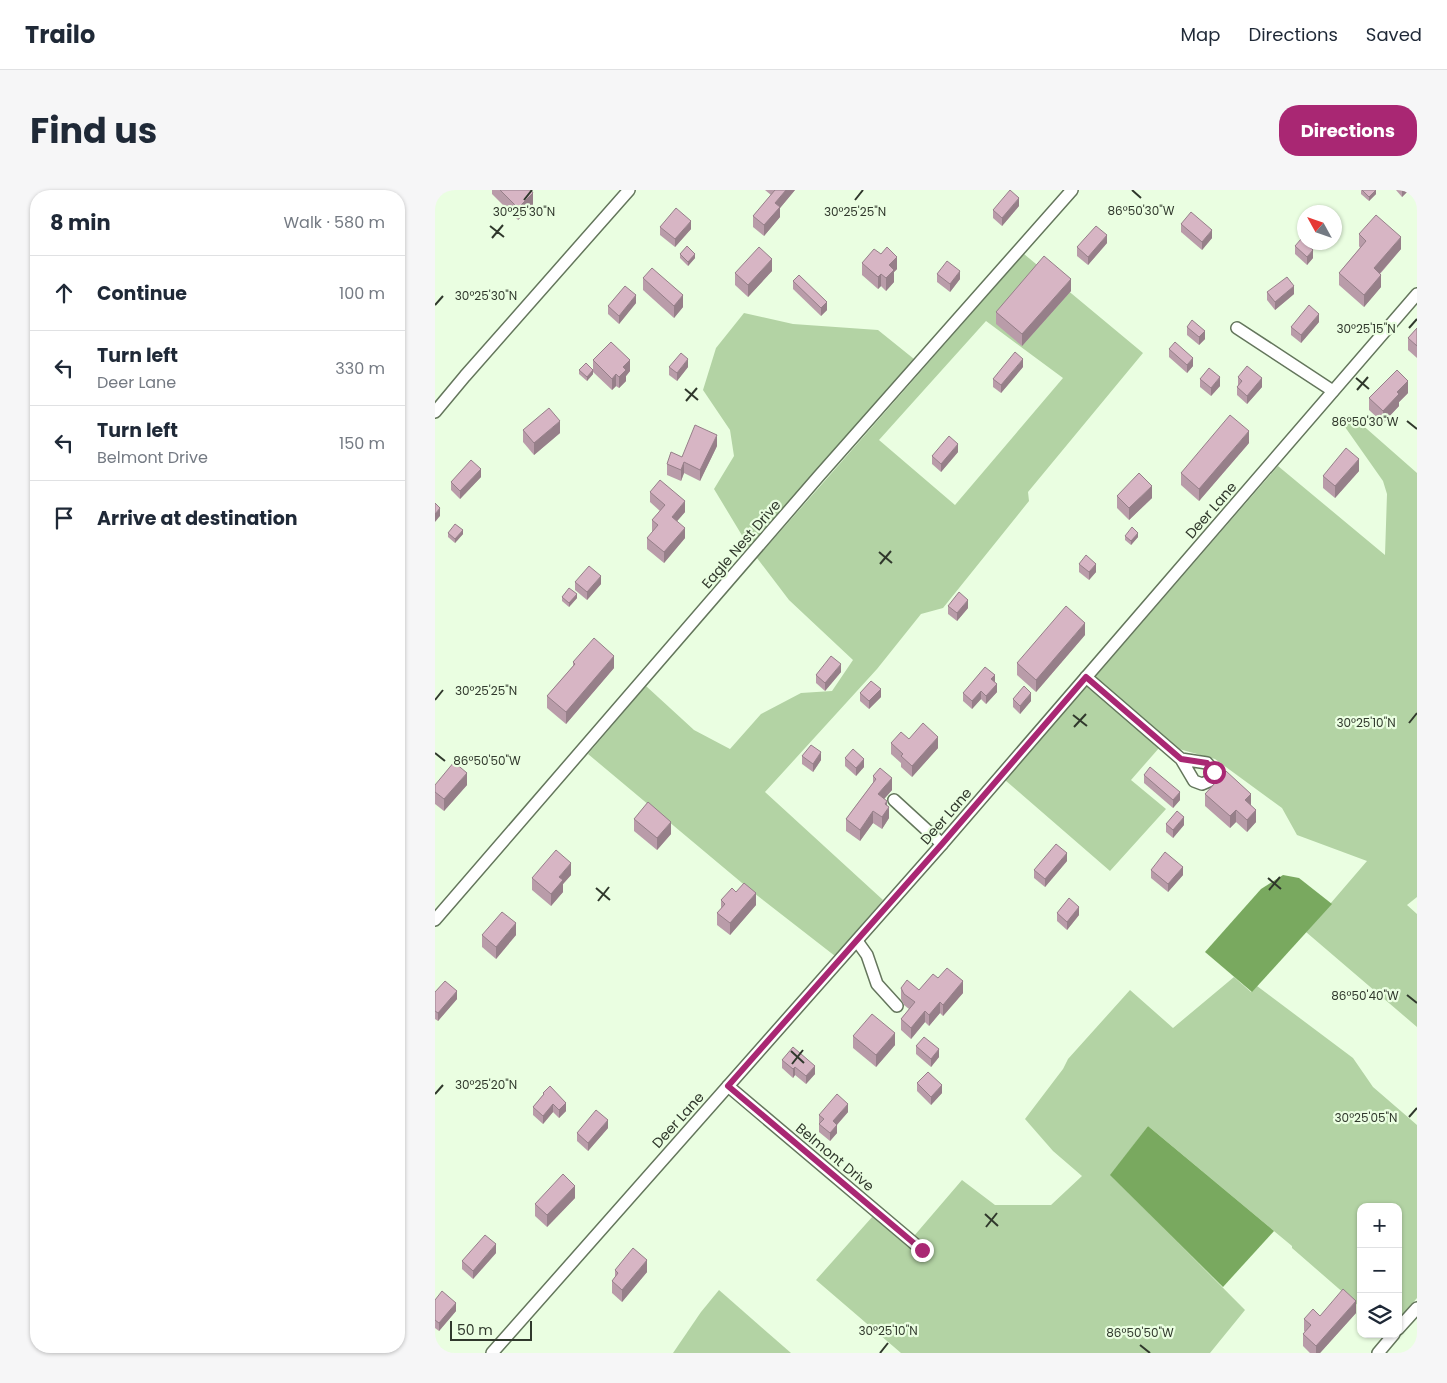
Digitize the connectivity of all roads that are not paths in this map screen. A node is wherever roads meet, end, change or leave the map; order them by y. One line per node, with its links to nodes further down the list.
1 (629, 190): 6 (street)
2 (1072, 190): 11 (street, Eagle Nest Drive)
3 (1417, 294): 5 (street, Deer Lane)
4 (1237, 328): 5 (street)
5 (1333, 390): 7 (street, Deer Lane)
6 (435, 412)
7 (1086, 677): 8 (street); 10 (street, Deer Lane)
8 (1181, 759)
9 (893, 800): 10 (street)
10 (942, 844): 12 (street, Deer Lane)
11 (435, 920)
12 (857, 941): 13 (street); 14 (street, Deer Lane)
13 (897, 1006)
14 (728, 1086): 15 (street, Belmont Drive); 19 (street, Deer Lane)
15 (922, 1250)
16 (1417, 1308): 17 (street)
17 (1402, 1325)
18 (1391, 1338): 20 (street)
19 (492, 1353)
20 (1378, 1353)

